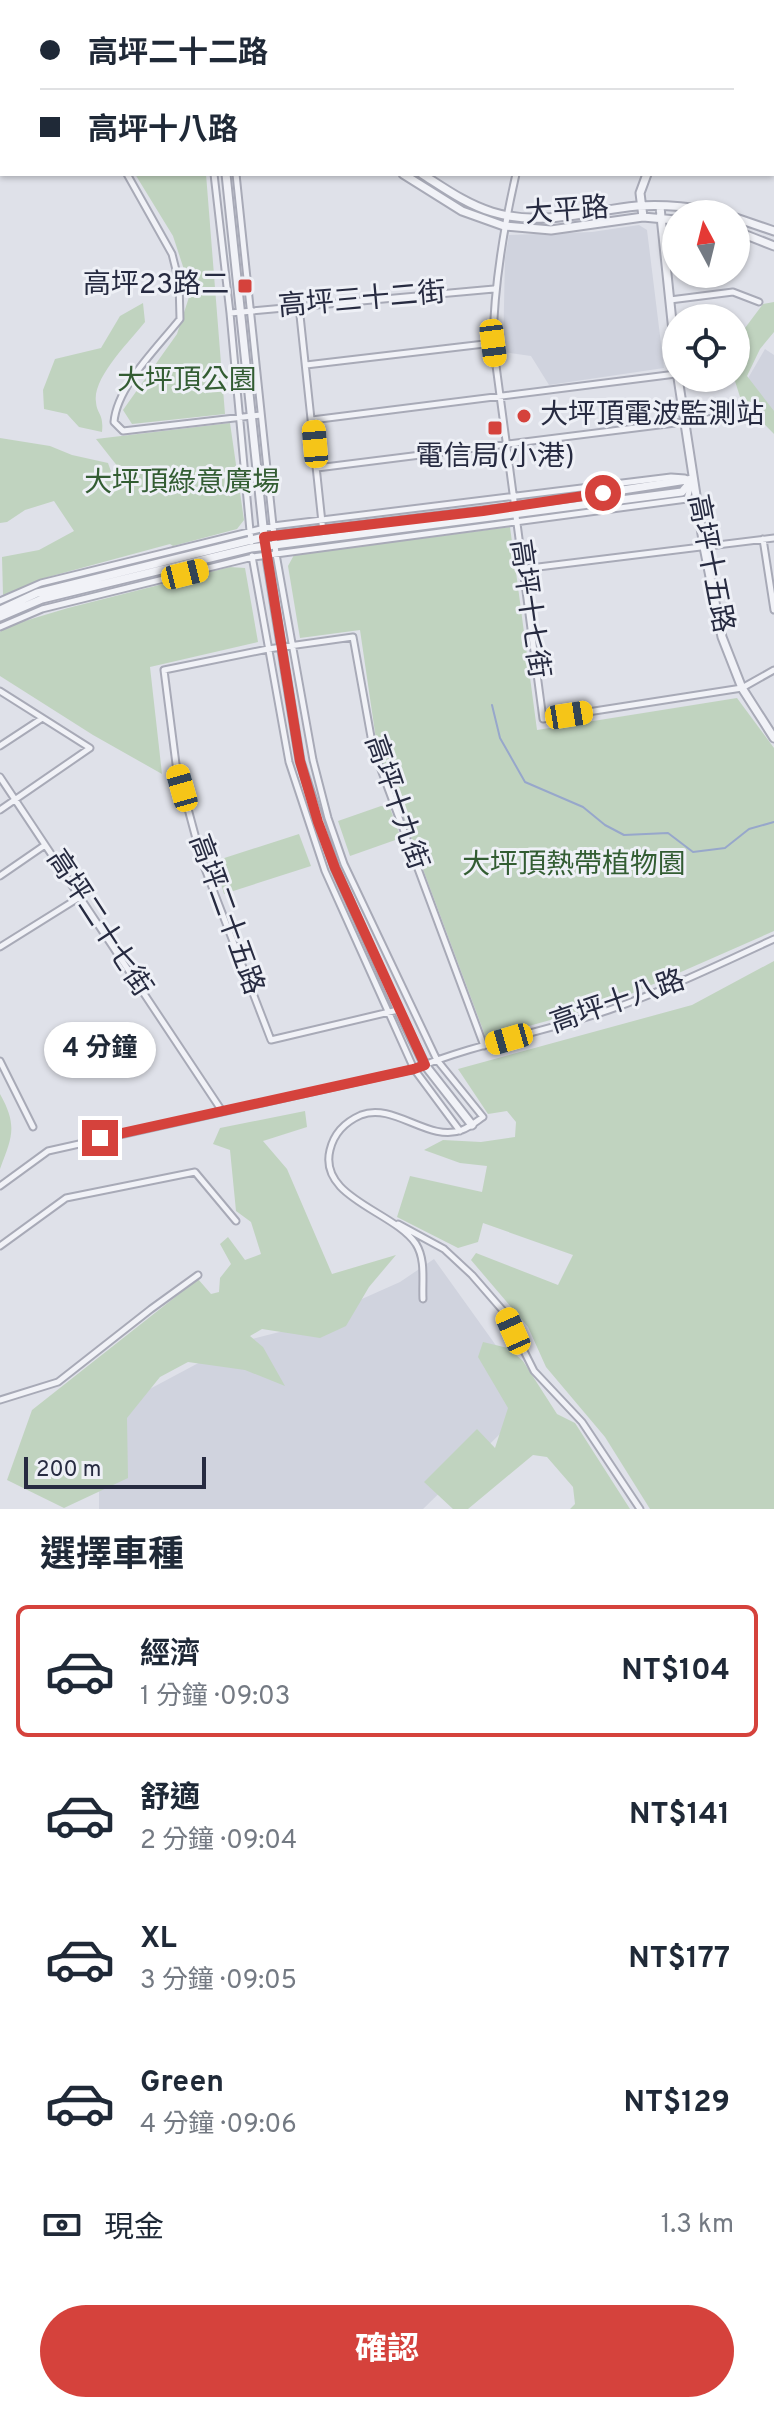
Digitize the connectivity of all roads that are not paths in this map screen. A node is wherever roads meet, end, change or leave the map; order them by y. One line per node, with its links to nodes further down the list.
1 (128, 176): 35 (street)
2 (214, 176): 26 (street)
3 (226, 176): 25 (street)
4 (236, 176): 25 (street)
5 (406, 176): 15 (street, 大平路)
6 (425, 176): 11 (street, 大平路)
7 (516, 176): 11 (street, 高坪十七街)
8 (646, 176): 9 (street)
9 (640, 206): 10 (street, 大平路); 11 (street, 大平路); 12 (street)
10 (660, 207): 13 (street)
11 (507, 215): 15 (street, 高坪十七街)
12 (643, 217): 13 (street, 大平路); 15 (street, 大平路)
13 (662, 219)
14 (750, 223): 16 (street)
15 (504, 226): 20 (street, 高坪十七街)
16 (774, 231)
17 (750, 237): 18 (street)
18 (774, 246)
19 (669, 288): 21 (street)
20 (494, 289): 24 (street, 高坪三十二街); 27 (street, 高坪十七街)
21 (670, 300): 22 (street); 23 (street)
22 (759, 302)
23 (670, 304)
24 (299, 306): 25 (street, 高坪三十二街); 28 (street)
25 (245, 312): 26 (street, 高坪三十二街); 33 (street); 34 (street)
26 (230, 313): 35 (street)
27 (493, 343): 28 (street); 31 (street, 高坪十七街)
28 (306, 365): 36 (street)
29 (662, 378): 31 (street)
30 (679, 392): 37 (street, 高坪十五路)
31 (499, 397): 36 (street); 38 (street, 高坪十七街)
32 (747, 414): 37 (street)
33 (261, 415): 34 (street); 44 (street)
34 (252, 416): 35 (street); 49 (street)
35 (239, 417): 50 (street)
36 (312, 420): 39 (street)
37 (684, 423): 38 (street); 40 (street, 高坪十五路)
38 (506, 446): 39 (street); 41 (street, 高坪十七街)
39 (317, 468): 43 (street)
40 (693, 479): 41 (street); 42 (street); 42 (street); 51 (street, 高坪十五路)
41 (512, 496): 42 (street, 高坪十七街); 43 (street)
42 (514, 515): 47 (street); 47 (street); 53 (street, 高坪十七街)
43 (321, 520): 44 (street); 47 (street)
44 (273, 526): 45 (street); 49 (street)
45 (274, 535): 47 (street); 49 (street); 52 (street)
46 (774, 538): 48 (street)
47 (324, 539): 52 (street)
48 (763, 539): 51 (street); 56 (street)
49 (264, 541): 50 (street); 50 (street); 52 (street); 60 (street)
50 (251, 544): 54 (street); 55 (street); 57 (street); 58 (street); 61 (street)
51 (704, 547): 53 (street); 63 (street, 高坪十五路)
52 (276, 549): 59 (street)
53 (522, 569): 63 (street, 高坪十七街)
54 (0, 601)
55 (0, 610)
56 (774, 610)
57 (0, 617)
58 (0, 627)
59 (291, 645): 60 (street, 高坪十九街); 78 (street, 高坪十九街); 79 (street)
60 (280, 647): 61 (street, 高坪十九街); 76 (street)
61 (268, 649): 77 (street); 77 (street, 高坪二十五路)
62 (774, 670): 63 (street, 高坪十七街)
63 (742, 688): 66 (street, 高坪十五路)
64 (0, 691): 65 (street)
65 (41, 719): 67 (street); 69 (street)
66 (774, 738)
67 (0, 746)
68 (0, 777): 69 (street, 高坪二十七街)
69 (15, 799): 70 (street); 71 (street, 高坪二十七街)
70 (0, 810)
71 (45, 844): 72 (street); 73 (street, 高坪二十七街)
72 (0, 876)
73 (80, 897): 75 (street); 83 (street, 高坪二十七街)
74 (774, 939): 78 (street, 高坪十八路)
75 (0, 947)
76 (398, 1010): 77 (street, 高坪二十五路); 81 (street)
77 (387, 1013): 82 (street)
78 (484, 1046): 79 (street, 高坪十八路)
79 (437, 1060): 81 (street, 高坪十八路); 84 (street)
80 (0, 1061): 85 (street)
81 (425, 1065): 82 (street, 高坪十八路); 84 (street)
82 (414, 1069): 83 (street, 高坪十八路); 86 (street)
83 (222, 1111): 87 (street, 高坪十八路)
84 (472, 1125): 86 (street)
85 (33, 1127)
86 (461, 1131): 88 (street)
87 (0, 1186)
88 (390, 1220): 92 (street); 94 (street)
89 (236, 1221): 90 (street)
90 (0, 1246)
91 (198, 1275): 93 (street)
92 (423, 1299)
93 (0, 1400)
94 (640, 1509)

